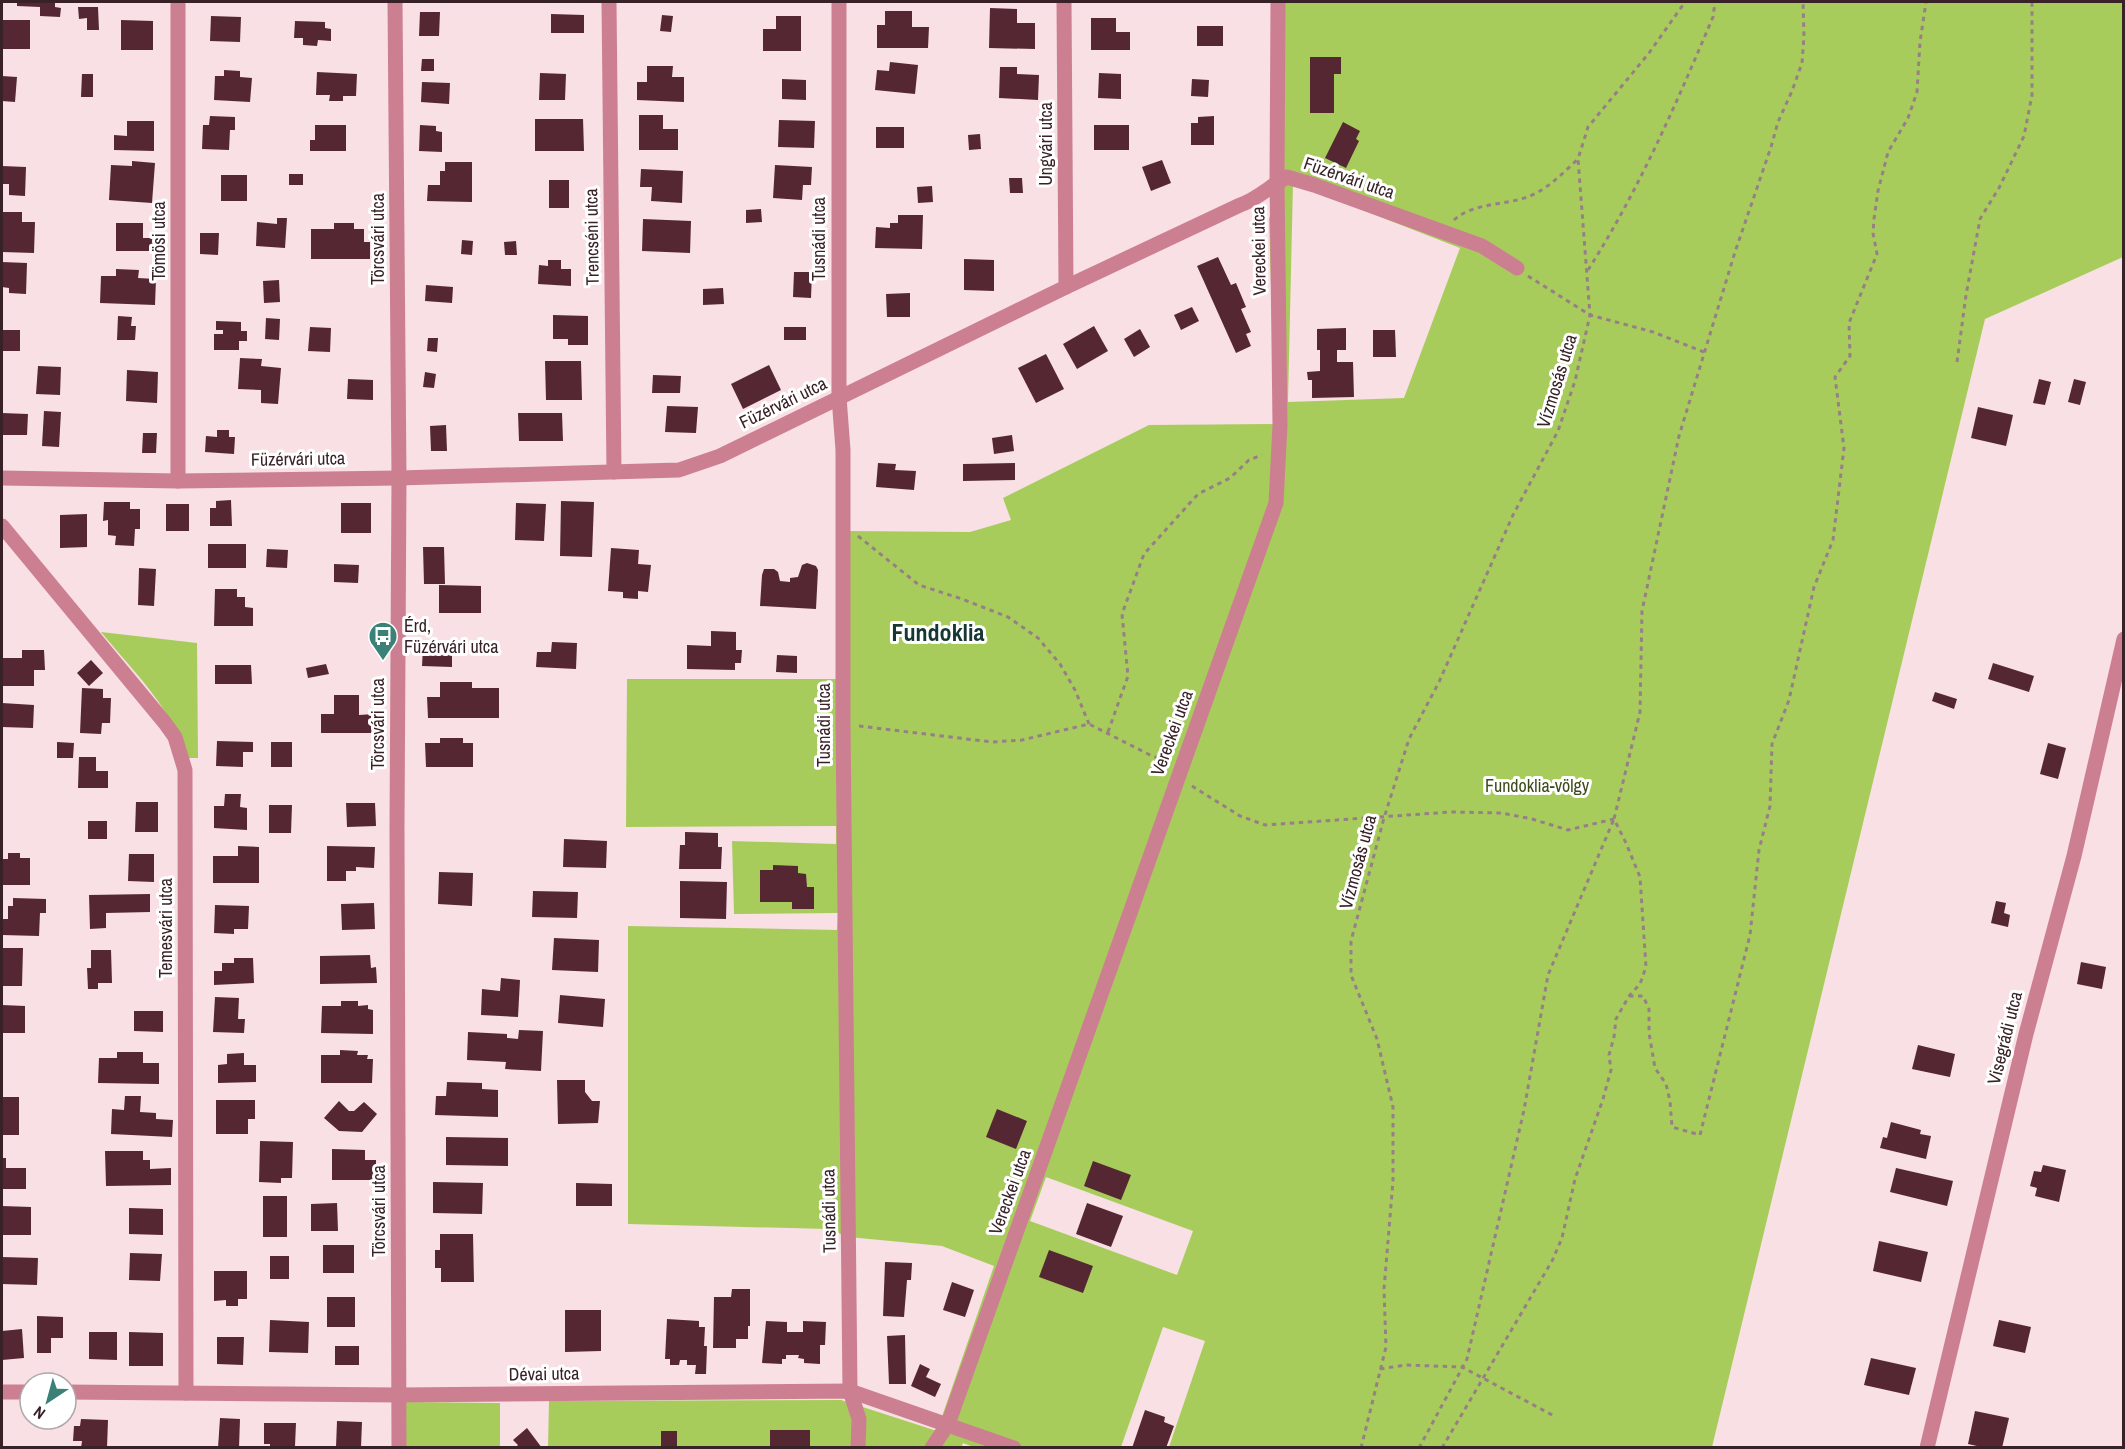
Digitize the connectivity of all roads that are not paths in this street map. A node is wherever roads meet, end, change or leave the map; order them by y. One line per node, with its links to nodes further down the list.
1 (178, 2): 14 (street, Tömösi utca)
2 (395, 2): 13 (street, Törcsvári utca)
3 (609, 2): 11 (street, Trencséni utca)
4 (839, 2): 10 (street, Tusnádi utca)
5 (1064, 2): 9 (street, Ungvári utca)
6 (1278, 2): 7 (street, Vereckei utca)
7 (1277, 182): 8 (street, Füzérvári utca); 9 (street, Füzérvári utca); 23 (street, Vereckei utca)
8 (1517, 268)
9 (1066, 287): 10 (street, Füzérvári utca)
10 (839, 397): 11 (street, Füzérvári utca); 17 (street, Tusnádi utca)
11 (614, 472): 13 (street, Füzérvári utca)
12 (2, 478): 14 (street, Füzérvári utca)
13 (399, 478): 14 (street, Füzérvári utca); 22 (street, Törcsvári utca)
14 (178, 481)
15 (2, 526): 21 (street, Temesvári utca)
16 (2124, 639): 28 (street, Visegrádi utca)
17 (850, 1390): 22 (street, Dévai utca); 23 (street, Dévai utca); 25 (street, Tusnádi utca)
18 (2, 1392): 19 (street)
19 (18, 1392)
20 (78, 1392): 21 (street, Dévai utca)
21 (186, 1393): 22 (street, Dévai utca)
22 (399, 1395): 24 (street, Törcsvári utca)
23 (948, 1424): 26 (street, Vereckei utca); 27 (street, Dévai utca)
24 (399, 1448)
25 (858, 1448)
26 (932, 1448)
27 (1014, 1448)
28 (1927, 1448)

